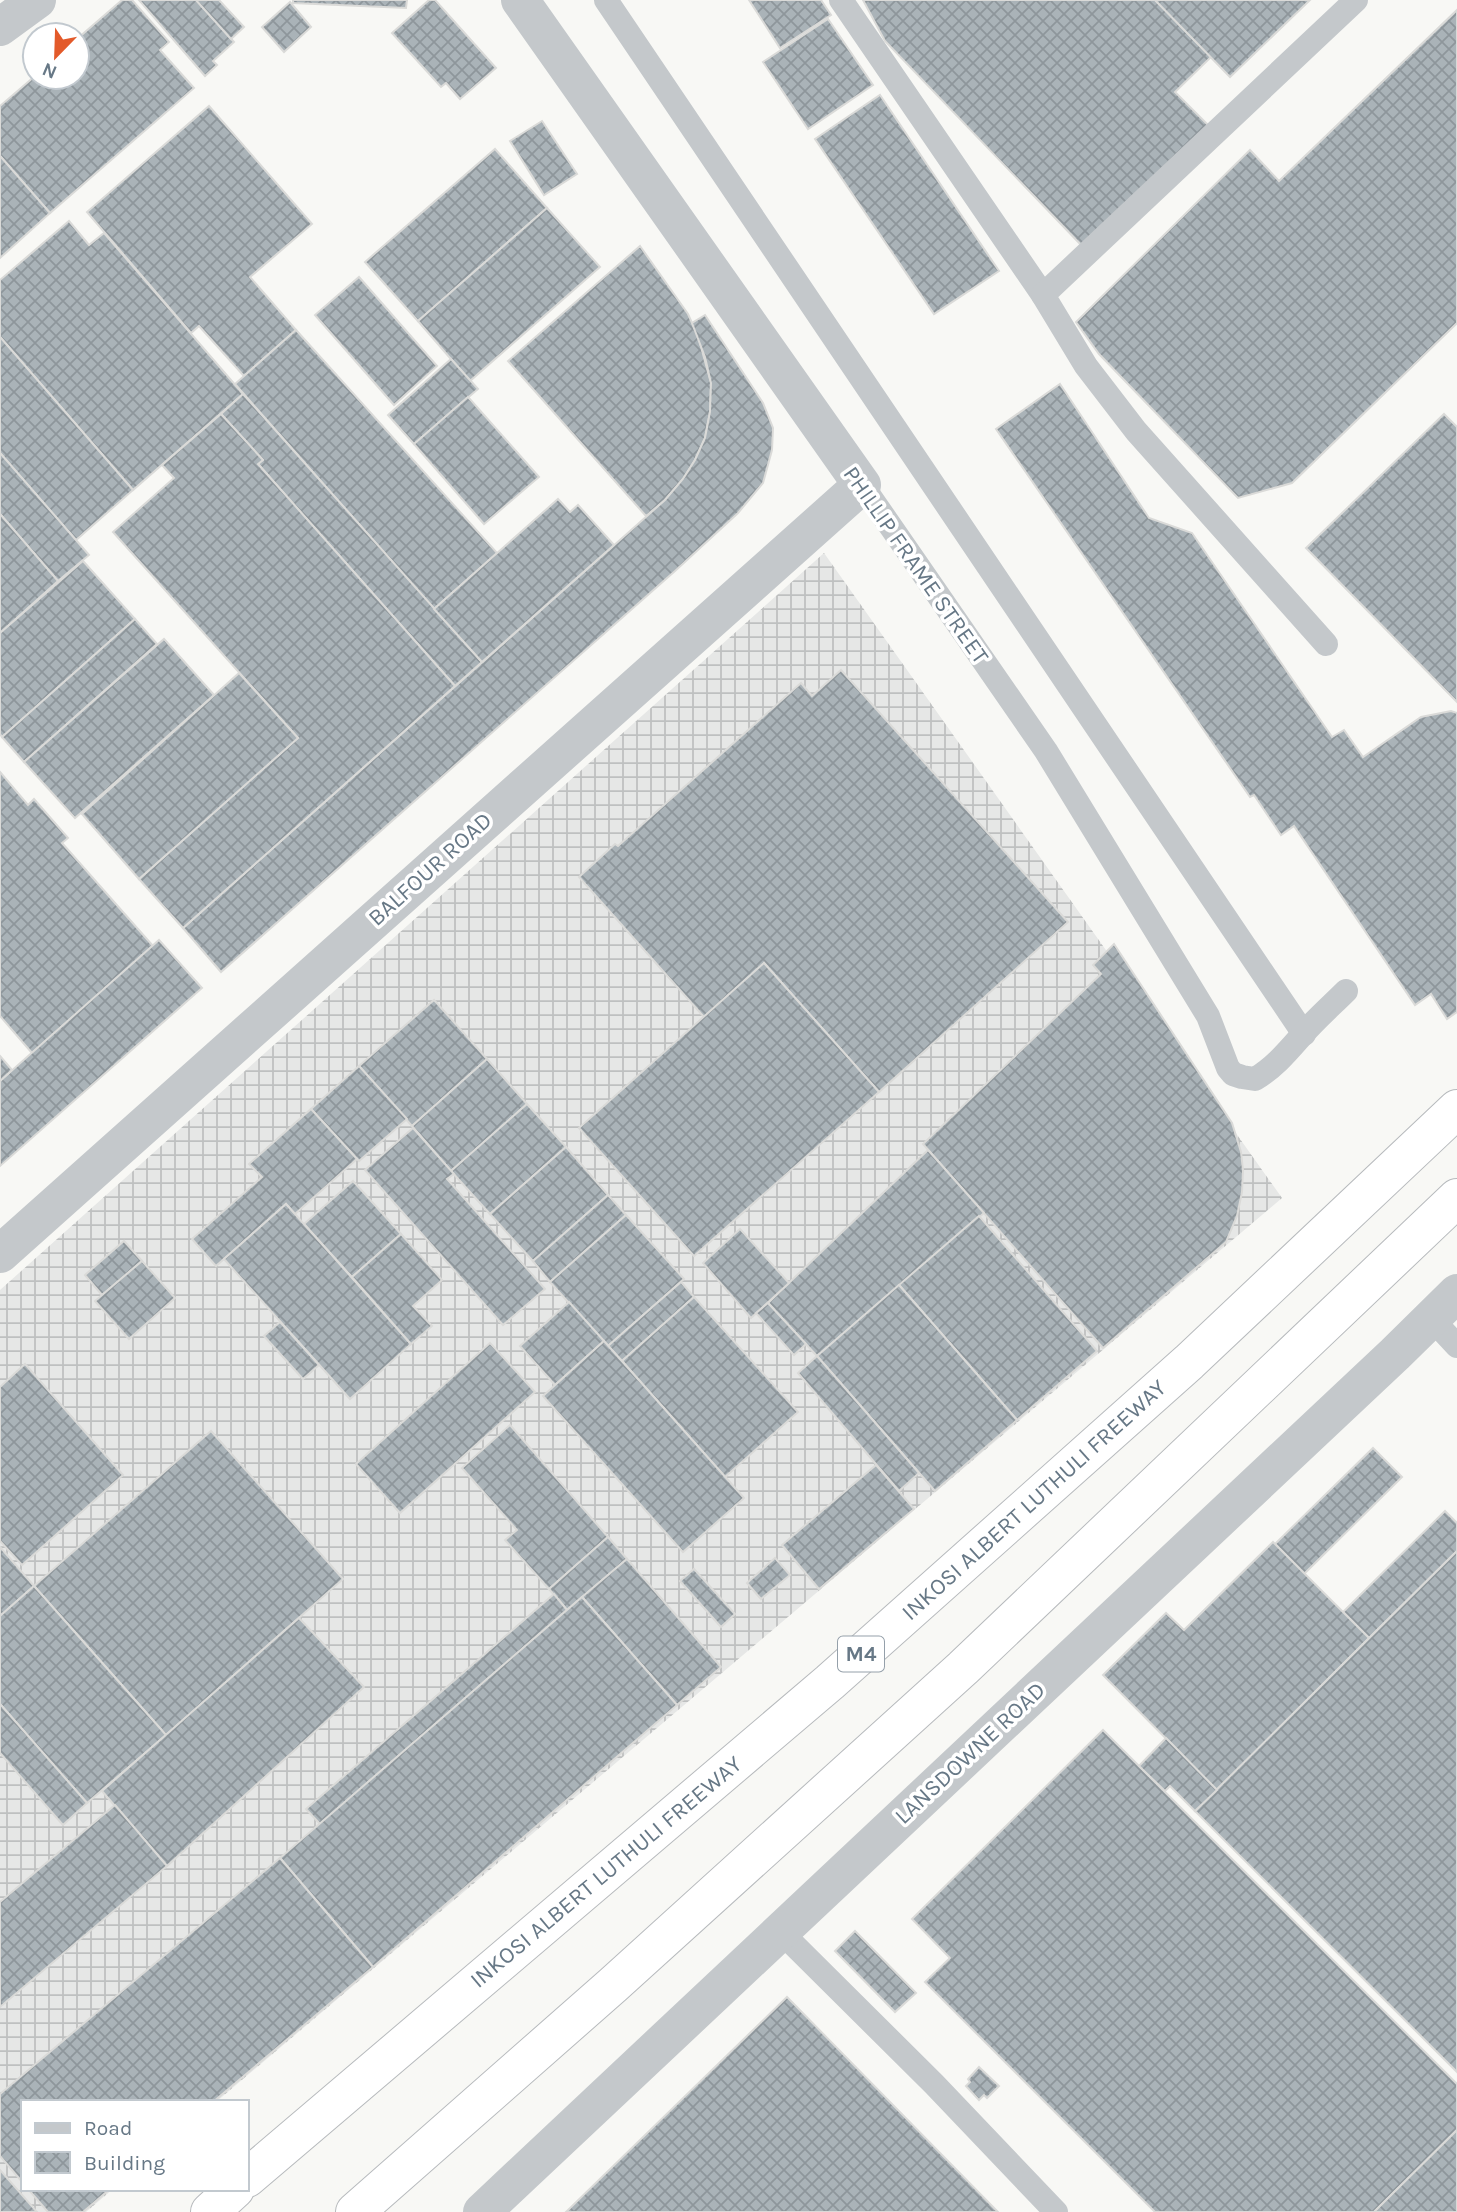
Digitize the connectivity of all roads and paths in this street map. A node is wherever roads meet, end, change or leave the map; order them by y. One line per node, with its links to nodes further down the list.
1 (37, 0): 6 (street)
2 (520, 0): 8 (street, PHILLIP FRAME STREET)
3 (606, 0): 11 (lane)
4 (841, 0): 7 (lane)
5 (1356, 0): 7 (lane)
6 (0, 27)
7 (1043, 295): 9 (lane)
8 (862, 485): 11 (lane, PHILLIP FRAME STREET); 14 (street, BALFOUR ROAD)
9 (1326, 644)
10 (1346, 991): 11 (lane)
11 (1304, 1034)
12 (1457, 1109): 18 (highway, INKOSI ALBERT LUTHULI FREEWAY / M4)
13 (1457, 1198): 21 (highway)
14 (0, 1254)
15 (1444, 1305): 16 (lane); 17 (street, LANSDOWNE ROAD)
16 (1457, 1346)
17 (780, 1931): 22 (street, LANSDOWNE ROAD); 23 (lane)
18 (248, 2177)
19 (232, 2191): 20 (highway)
20 (209, 2212)
21 (355, 2212)
22 (482, 2212)
23 (1056, 2212)

